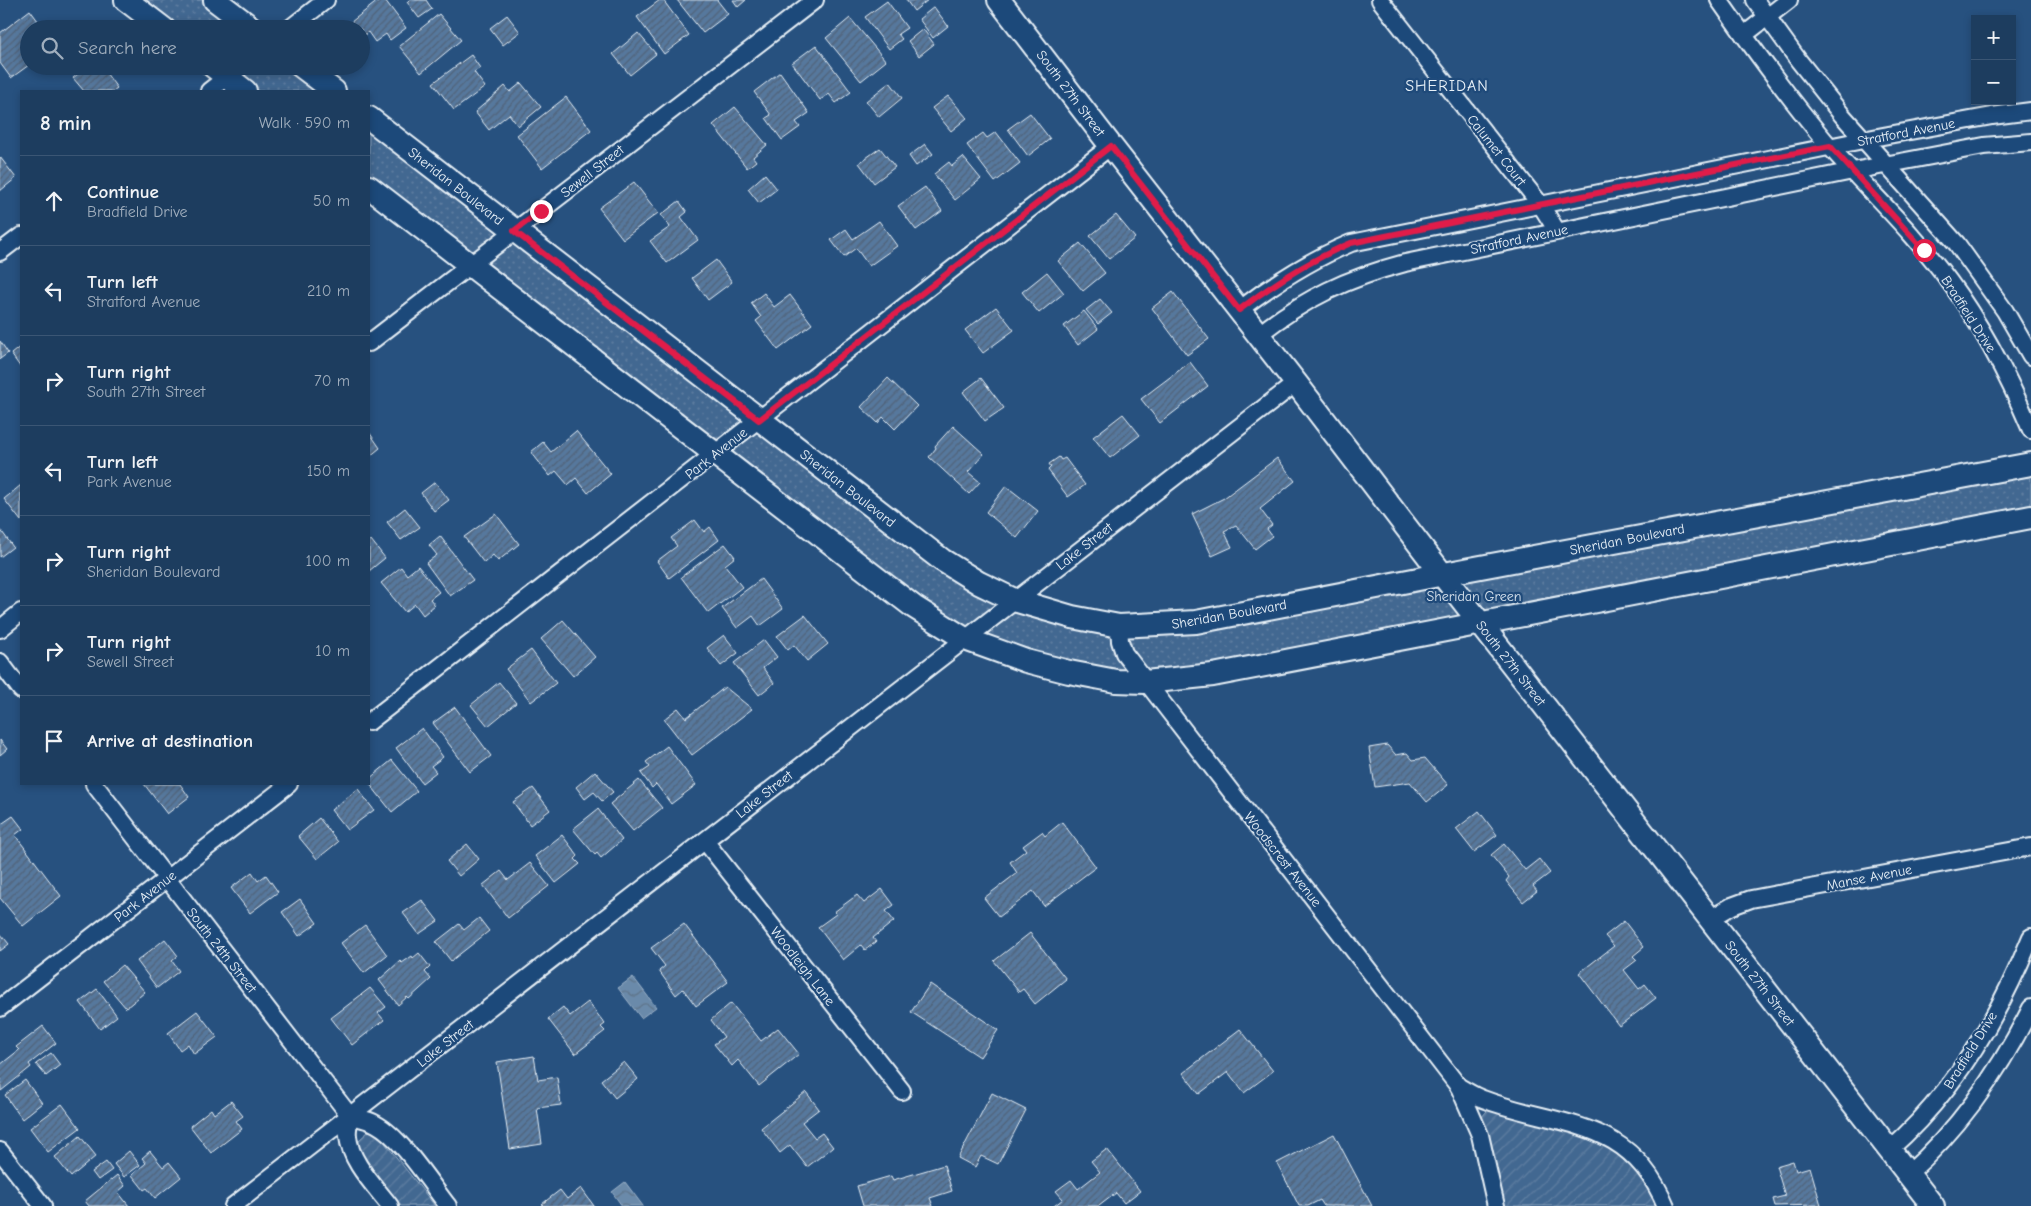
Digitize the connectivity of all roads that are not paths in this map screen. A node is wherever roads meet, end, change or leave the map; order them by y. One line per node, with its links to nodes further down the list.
1 (126, 0): 11 (main road)
2 (215, 0): 12 (main road)
3 (326, 0): 13 (street)
4 (816, 0): 31 (street, Sewell Street)
5 (1000, 0): 25 (main road, South 27th Street)
6 (1380, 0): 30 (street, Calumet Court)
7 (1719, 0): 14 (street, Bradfield Drive)
8 (1755, 0): 10 (street)
9 (1789, 0): 10 (street)
10 (1767, 17): 14 (street); 23 (street)
11 (152, 20)
12 (241, 20)
13 (300, 20)
14 (1744, 35): 26 (street, Bradfield Drive)
15 (223, 75): 18 (street)
16 (231, 75): 19 (main road)
17 (313, 75): 20 (main road)
18 (210, 90)
19 (244, 90)
20 (333, 90)
21 (2031, 111): 23 (street, Stratford Avenue)
22 (370, 119): 31 (main road, Sheridan Boulevard)
23 (1864, 140): 26 (street, Stratford Avenue); 27 (street)
24 (2031, 142): 27 (street, Stratford Avenue)
25 (1111, 146): 36 (main road, South 27th Street); 41 (street, Park Avenue)
26 (1830, 146): 28 (street, Bradfield Drive); 30 (street, Stratford Avenue)
27 (1887, 165): 28 (street, Stratford Avenue); 39 (street)
28 (1853, 171): 32 (street, Stratford Avenue); 42 (street, Bradfield Drive)
29 (370, 188): 35 (main road)
30 (1540, 204): 32 (street, Calumet Court); 36 (street, Stratford Avenue)
31 (514, 231): 35 (street, Sewell Street); 41 (main road, Sheridan Boulevard)
32 (1557, 231): 37 (street, Stratford Avenue)
33 (20, 237): 34 (street)
34 (0, 252)
35 (470, 265): 38 (street, Sewell Street); 43 (main road)
36 (1239, 310): 37 (main road, South 27th Street)
37 (1258, 335): 40 (main road, South 27th Street)
38 (370, 343)
39 (2031, 356)
40 (1296, 382): 46 (main road, South 27th Street); 47 (street, Lake Street)
41 (759, 420): 43 (street, Park Avenue); 47 (main road, Sheridan Boulevard)
42 (2031, 430)
43 (715, 454): 52 (main road); 56 (street, Park Avenue)
44 (2031, 464): 46 (main road, Sheridan Boulevard)
45 (2031, 517): 49 (main road)
46 (1442, 574): 49 (main road, South 27th Street); 50 (main road, Sheridan Boulevard)
47 (1014, 600): 50 (main road, Sheridan Boulevard); 52 (street, Lake Street)
48 (20, 613): 51 (street)
49 (1481, 624): 54 (main road); 62 (main road, South 27th Street)
50 (1119, 626): 54 (street, Woodscrest Avenue)
51 (0, 629)
52 (965, 639): 54 (main road); 59 (street, Lake Street)
53 (0, 662): 55 (street)
54 (1145, 682): 66 (street, Woodscrest Avenue)
55 (20, 689)
56 (370, 721)
57 (95, 785): 61 (street, South 24th Street)
58 (288, 785): 61 (street, Park Avenue)
59 (705, 840): 67 (street, Woodleigh Lane); 68 (street, Lake Street)
60 (2031, 847): 62 (street, Manse Avenue)
61 (167, 879): 64 (street, Park Avenue); 68 (street, South 24th Street)
62 (1710, 919): 69 (main road, South 27th Street)
63 (2031, 937): 69 (street, Bradfield Drive)
64 (0, 1008)
65 (2031, 1008): 71 (street)
66 (1459, 1087): 76 (street, Woodscrest Avenue); 77 (street, Woodscrest Avenue)
67 (902, 1091)
68 (350, 1116): 73 (street, Lake Street); 74 (street); 75 (street)
69 (1889, 1150): 71 (main road, South 27th Street)
70 (0, 1151): 72 (street)
71 (1908, 1174): 78 (main road, South 27th Street)
72 (43, 1206)
73 (233, 1206)
74 (390, 1206)
75 (448, 1206)
76 (1496, 1206)
77 (1666, 1206)
78 (1933, 1206)

